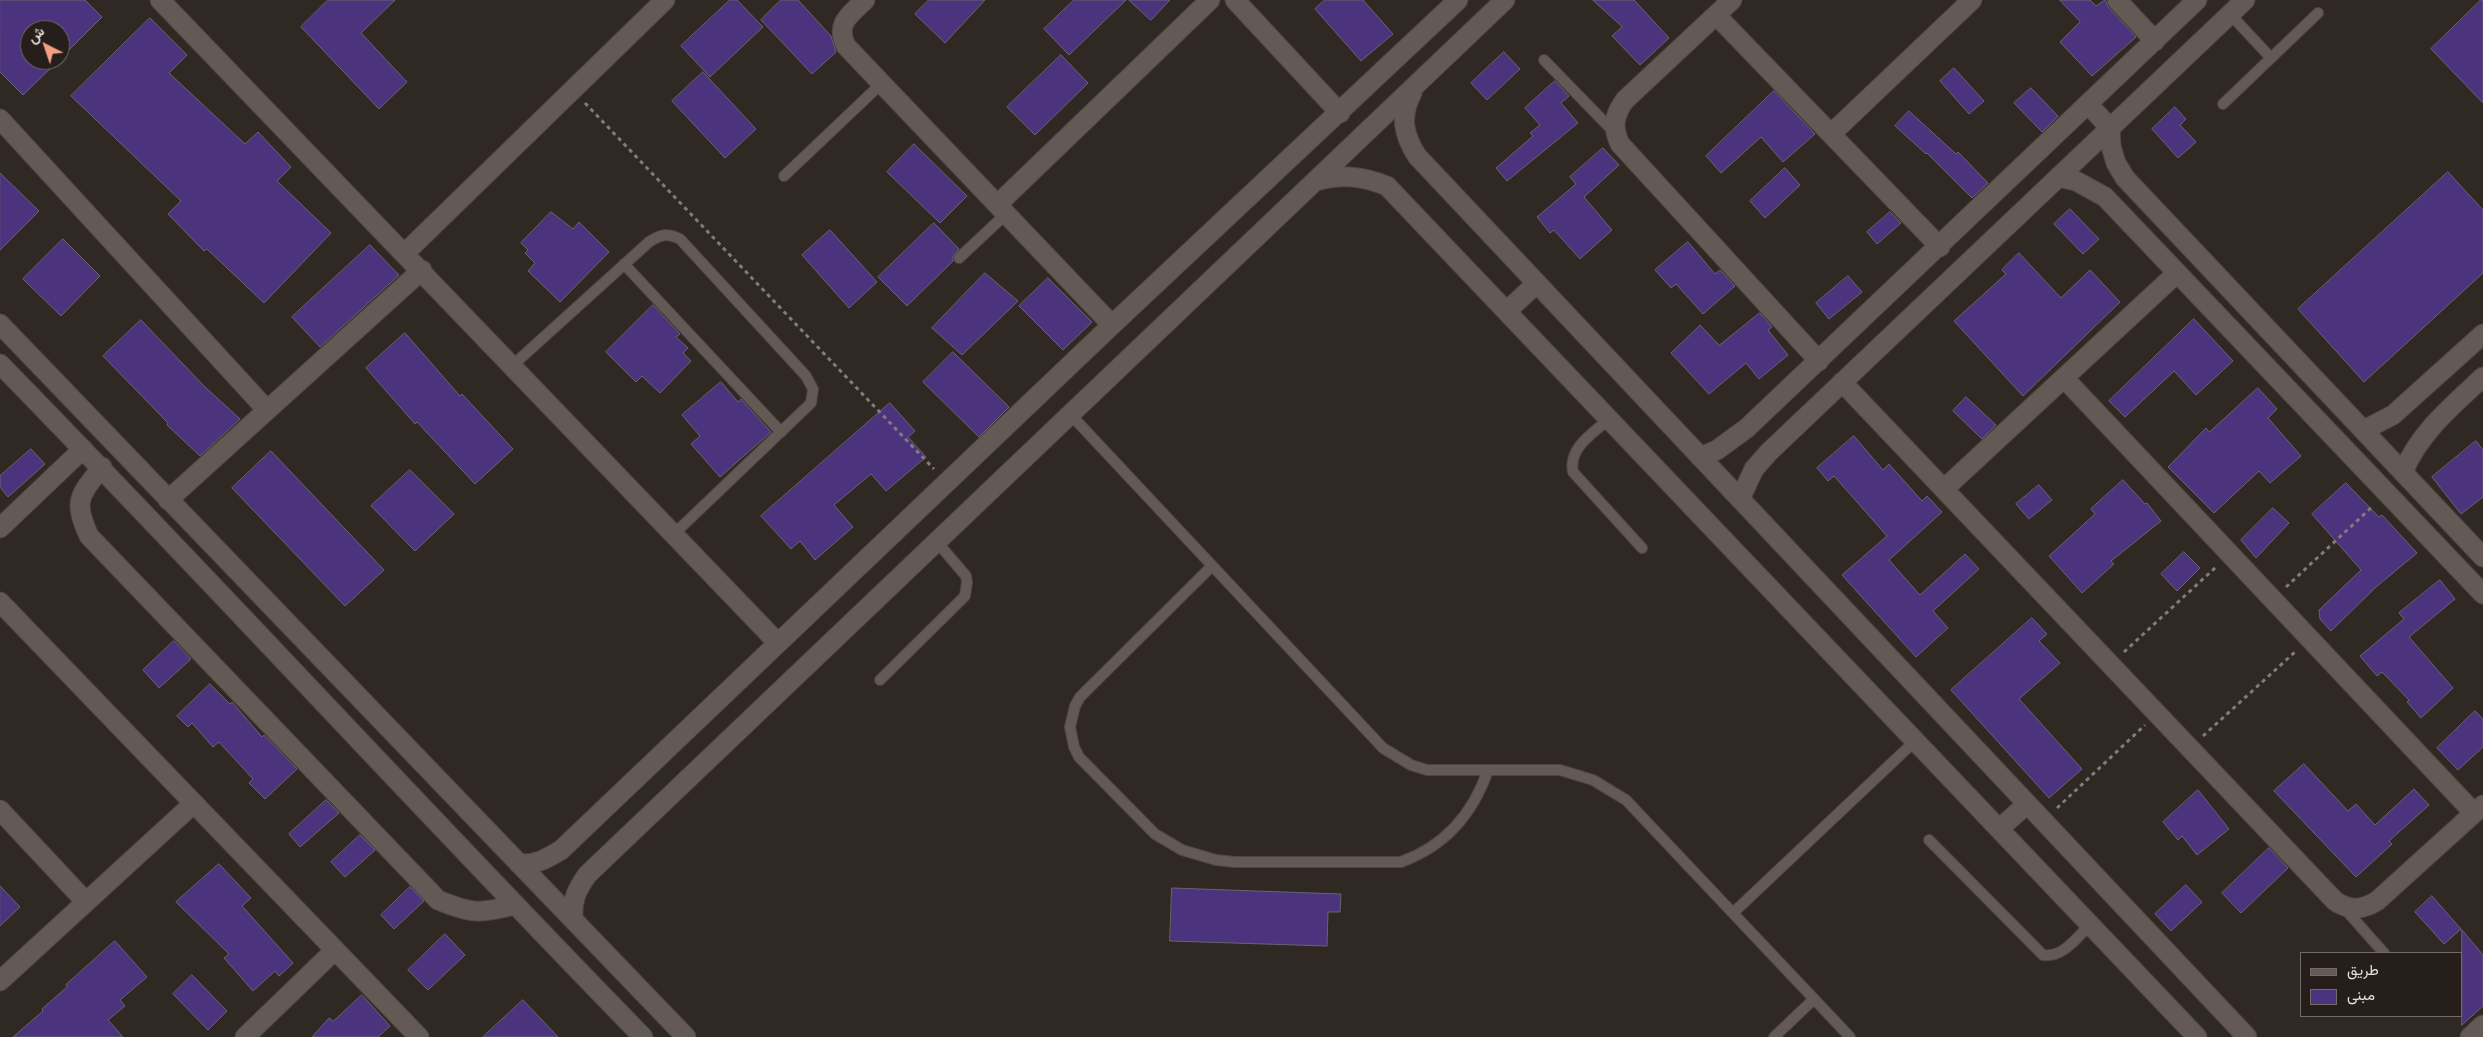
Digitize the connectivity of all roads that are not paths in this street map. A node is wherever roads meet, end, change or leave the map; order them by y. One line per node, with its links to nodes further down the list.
1 (160, 0): 35 (street)
2 (664, 0): 35 (street)
3 (865, 0): 19 (street)
4 (1210, 0): 33 (street)
5 (1235, 0): 23 (street)
6 (1458, 0): 23 (street)
7 (1505, 0): 20 (street)
8 (1732, 0): 15 (street)
9 (1972, 0): 27 (street)
10 (2117, 0): 16 (street)
11 (2197, 0): 16 (street)
12 (2245, 0): 14 (street)
13 (2318, 13): 17 (lane)
14 (2230, 14): 17 (lane); 25 (street)
15 (1716, 15): 26 (street); 27 (street)
16 (2155, 40): 21 (street)
17 (2271, 58): 22 (lane)
18 (1544, 60): 26 (lane)
19 (882, 83): 28 (lane); 33 (street)
20 (1414, 89): 31 (street); 40 (street)
21 (2088, 104): 25 (street); 34 (street)
22 (2223, 104)
23 (1340, 113): 43 (street)
24 (0, 119): 51 (street)
25 (2110, 128): 29 (street); 30 (street)
26 (1615, 133): 45 (street)
27 (1831, 134): 34 (street)
28 (784, 176)
29 (2058, 177): 32 (street); 50 (street)
30 (2125, 178): 32 (street); 55 (street)
31 (1316, 181): 41 (street); 52 (street)
32 (2105, 197): 39 (street)
33 (1002, 209): 36 (lane); 43 (street)
34 (1940, 247): 45 (street)
35 (405, 253): 38 (street)
36 (958, 258)
37 (624, 264): 47 (lane); 56 (lane); 56 (lane)
38 (422, 270): 47 (street); 51 (street)
39 (2177, 273): 49 (street); 73 (street)
40 (1537, 284): 41 (street); 59 (street)
41 (1507, 311): 53 (street)
42 (0, 324): 64 (street)
43 (1112, 325): 75 (street)
44 (2483, 334): 55 (street)
45 (1819, 361): 54 (street)
46 (0, 364): 57 (street)
47 (513, 365): 66 (street)
48 (2483, 377): 61 (street)
49 (2064, 378): 62 (street); 81 (street)
50 (1842, 382): 58 (street); 62 (street)
51 (267, 410): 64 (street)
52 (1071, 415): 67 (street); 71 (lane)
53 (1609, 419): 68 (lane); 77 (street)
54 (1747, 428): 58 (street); 59 (street)
55 (2364, 430): 61 (street)
56 (781, 432): 66 (lane)
57 (83, 449): 60 (street); 65 (street)
58 (1769, 452): 63 (street)
59 (1700, 456): 63 (street)
60 (102, 467): 72 (street); 87 (street)
61 (2403, 472): 69 (street)
62 (1944, 489): 88 (street)
63 (1740, 499): 80 (street)
64 (168, 500): 70 (street)
65 (0, 528)
66 (674, 534): 75 (street)
67 (937, 542): 76 (lane); 90 (street)
68 (1642, 548)
69 (2483, 557)
70 (224, 559): 72 (street); 85 (street)
71 (1212, 566): 78 (lane); 78 (lane)
72 (204, 577): 87 (street)
73 (2483, 594)
74 (0, 602): 79 (street)
75 (778, 642): 85 (street)
76 (880, 680)
77 (1915, 741): 83 (street); 89 (lane)
78 (1488, 770): 89 (lane)
79 (193, 804): 86 (street); 92 (street)
80 (2027, 804): 83 (street); 104 (street)
81 (2479, 809): 88 (street)
82 (0, 810): 86 (street)
83 (1999, 829): 91 (street)
84 (1929, 840): 91 (lane)
85 (519, 864): 90 (street)
86 (86, 902): 94 (street)
87 (514, 905): 99 (street)
88 (2343, 907): 93 (lane)
89 (1733, 913): 95 (lane)
90 (574, 919): 100 (street)
91 (2090, 924): 103 (street)
92 (334, 951): 97 (street); 98 (street)
93 (2383, 952)
94 (0, 981)
95 (1814, 999): 101 (lane); 102 (lane)
96 (2483, 1025): 105 (street)
97 (245, 1037)
98 (419, 1037)
99 (644, 1037)
100 (686, 1037)
101 (1774, 1037)
102 (1850, 1037)
103 (2197, 1037)
104 (2247, 1037)
105 (2470, 1037)

